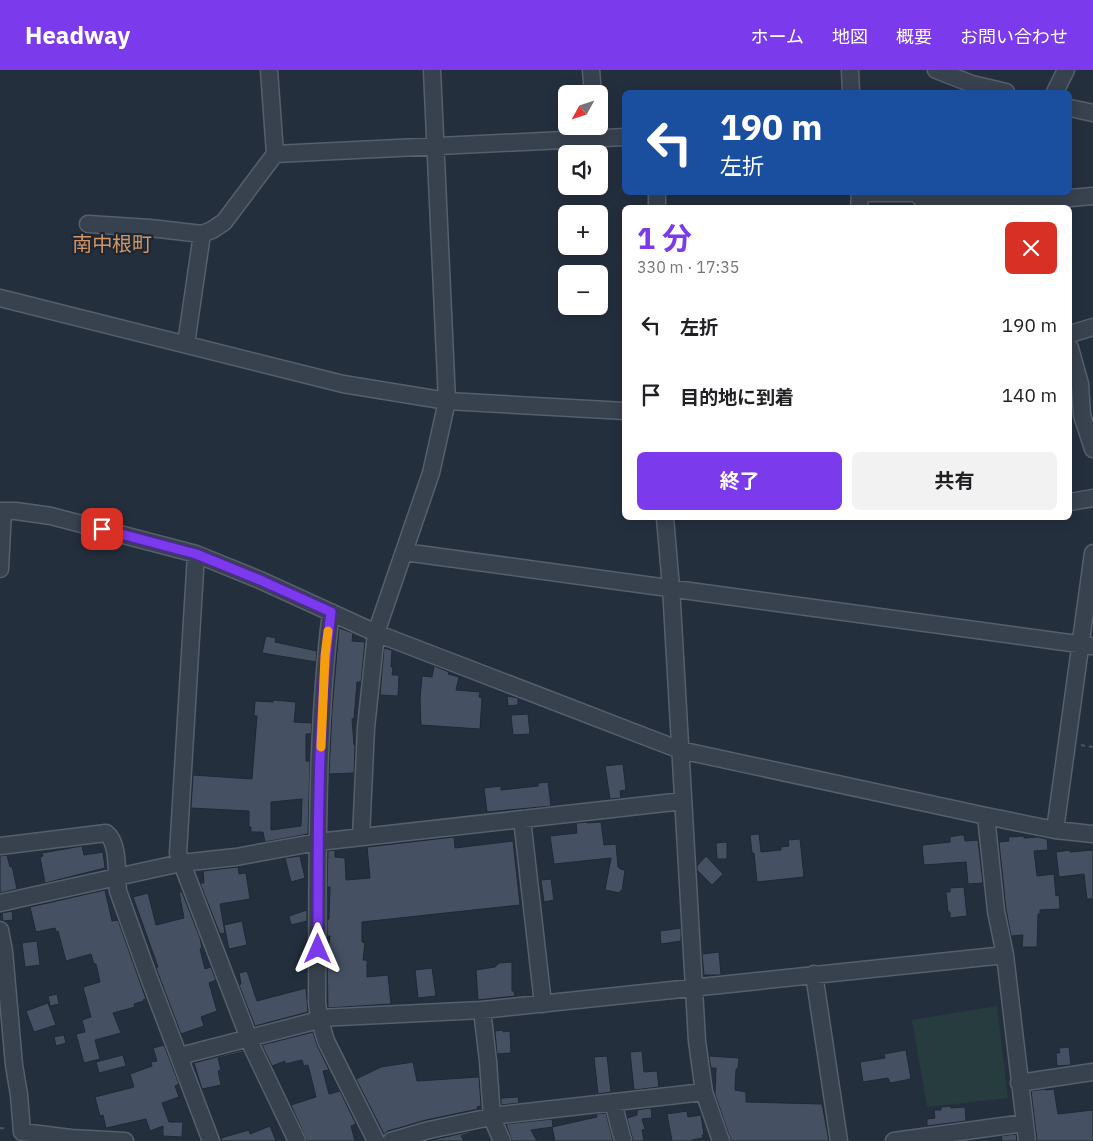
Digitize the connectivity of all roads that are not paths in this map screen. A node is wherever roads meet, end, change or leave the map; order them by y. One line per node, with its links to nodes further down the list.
1 (269, 70): 17 (street)
2 (432, 70): 16 (street)
3 (591, 70): 7 (street)
4 (850, 70): 8 (street)
5 (936, 70): 9 (street)
6 (1066, 70): 10 (street)
7 (592, 85)
8 (851, 90)
9 (998, 90)
10 (1056, 90)
11 (1072, 108): 12 (street)
12 (1093, 112)
13 (571, 135): 16 (street)
14 (608, 135): 15 (street)
15 (622, 137)
16 (436, 147): 17 (street); 28 (street)
17 (275, 154): 22 (street)
18 (919, 195): 20 (street)
19 (1093, 196): 20 (street)
20 (1049, 200)
21 (88, 224): 22 (street)
22 (202, 234): 26 (street)
23 (0, 298): 26 (street)
24 (1093, 327): 25 (street)
25 (1072, 333)
26 (186, 344): 28 (street)
27 (1072, 355): 30 (street)
28 (447, 401): 29 (street); 36 (street)
29 (622, 411)
30 (1088, 414): 31 (street)
31 (1093, 449)
32 (1093, 498): 33 (street)
33 (1072, 502)
34 (2, 511): 38 (street); 39 (street)
35 (665, 520): 40 (street)
36 (404, 552): 40 (street); 42 (street)
37 (1093, 553): 43 (street)
38 (196, 554): 41 (street); 53 (street)
39 (0, 569)
40 (671, 587): 43 (street); 44 (street)
41 (331, 612): 42 (street); 51 (street)
42 (376, 633): 44 (street); 50 (street)
43 (1086, 645): 48 (street)
44 (680, 750): 45 (street); 46 (street)
45 (683, 801): 47 (street); 59 (street)
46 (986, 816): 48 (street); 57 (street)
47 (522, 819): 50 (street); 60 (street)
48 (1055, 830): 49 (street)
49 (1093, 834)
50 (361, 837): 51 (street)
51 (318, 842): 53 (street); 62 (street)
52 (0, 846): 54 (street)
53 (181, 863): 54 (street); 63 (street)
54 (117, 877): 55 (street); 64 (street)
55 (0, 903)
56 (0, 930): 71 (street)
57 (1005, 955): 58 (street); 66 (street)
58 (814, 974): 59 (street); 79 (street)
59 (694, 988): 60 (street); 67 (street)
60 (543, 1004): 61 (street)
61 (482, 1010): 62 (street); 69 (street)
62 (319, 1018): 63 (street); 74 (street)
63 (249, 1039): 64 (street); 73 (street)
64 (180, 1056): 72 (street)
65 (1093, 1072): 66 (street)
66 (1019, 1083): 70 (street)
67 (704, 1092): 68 (street); 78 (street)
68 (613, 1102): 69 (street); 77 (street)
69 (492, 1118): 75 (street); 76 (street)
70 (1024, 1123): 80 (street); 81 (street)
71 (125, 1141)
72 (211, 1141)
73 (298, 1141)
74 (376, 1141)
75 (391, 1141)
76 (502, 1141)
77 (623, 1141)
78 (721, 1141)
79 (839, 1141)
80 (894, 1141)
81 (1027, 1141)

